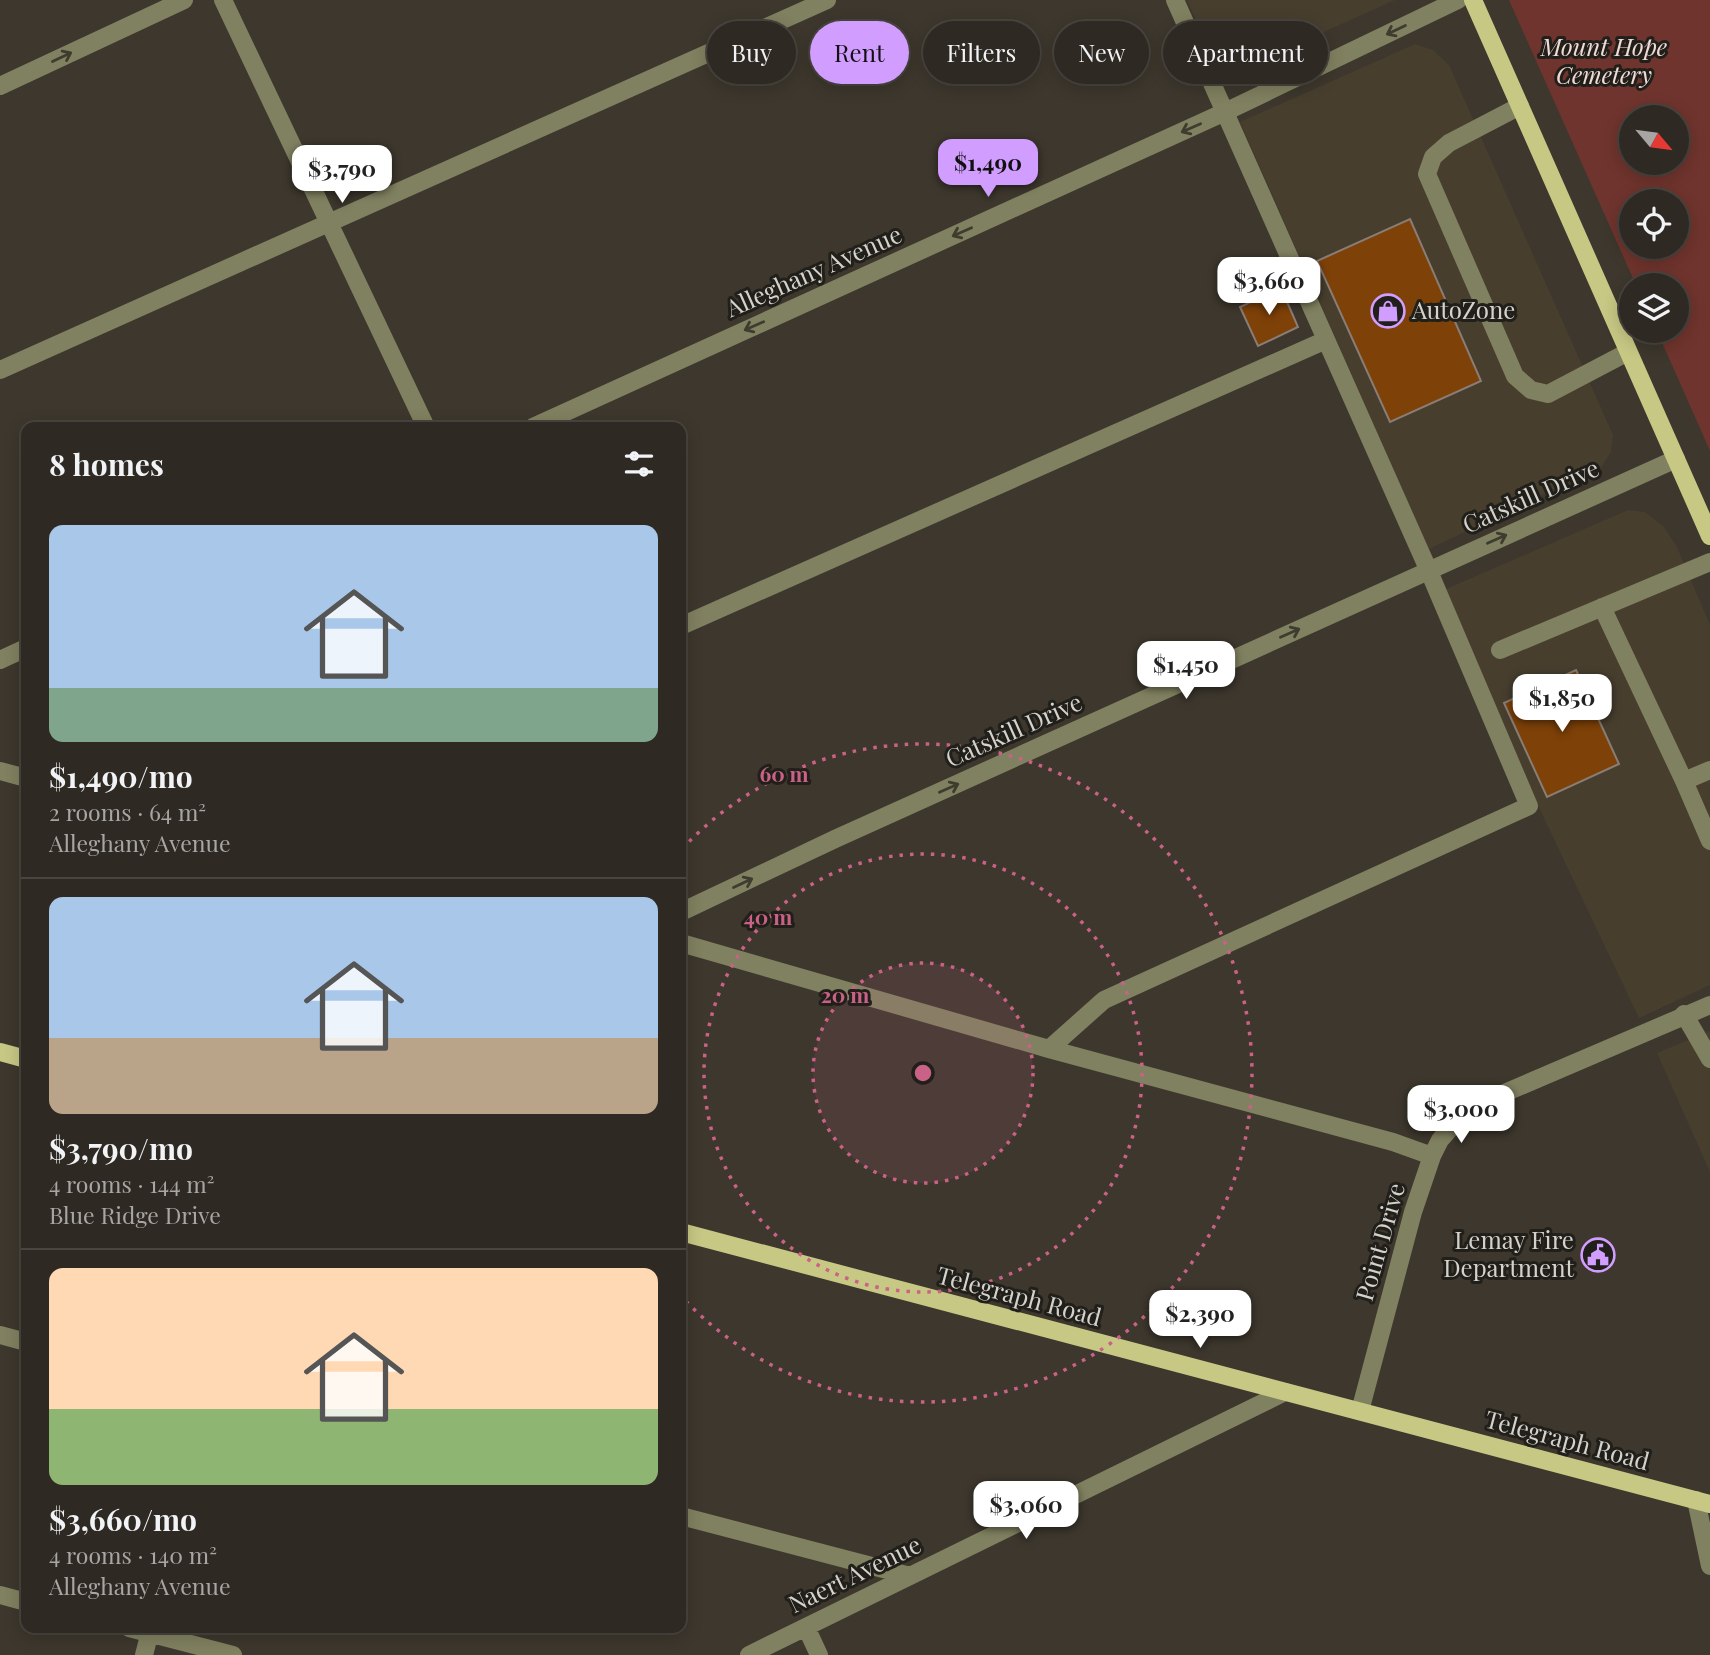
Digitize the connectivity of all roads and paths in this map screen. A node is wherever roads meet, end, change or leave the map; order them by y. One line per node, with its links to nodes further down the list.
1 (184, 0): 7 (street, one-way to 1)
2 (223, 0): 10 (street)
3 (827, 0): 10 (street)
4 (1175, 0): 9 (street)
5 (1458, 0): 9 (street, Alleghany Avenue, one-way to 9)
6 (1473, 0): 8 (main road)
7 (0, 86)
8 (1520, 106): 12 (main road); 12 (street)
9 (1225, 112): 11 (street); 15 (street, Alleghany Avenue, one-way to 15)
10 (329, 222): 13 (street); 14 (street)
11 (1326, 340): 19 (street); 21 (street)
12 (1628, 352): 16 (main road)
13 (0, 370)
14 (424, 422)
15 (544, 422)
16 (1676, 459): 17 (main road); 19 (street, Catskill Drive, one-way to 16)
17 (1710, 536)
18 (1710, 562): 20 (street)
19 (1429, 569): 30 (street, Catskill Drive, one-way to 19); 34 (street)
20 (1602, 607): 22 (street); 28 (street)
21 (686, 624)
22 (1500, 650)
23 (21, 651): 24 (street)
24 (0, 660)
25 (1710, 770): 28 (street)
26 (0, 771): 27 (street)
27 (21, 777)
28 (1684, 781): 29 (street)
29 (1710, 841)
30 (686, 910)
31 (686, 944): 34 (street)
32 (1710, 1005): 33 (street, Point Drive)
33 (1685, 1014): 37 (street); 38 (street, Point Drive)
34 (1049, 1049): 38 (street)
35 (0, 1052): 36 (main road)
36 (21, 1058)
37 (1710, 1059)
38 (1432, 1156): 43 (street, Point Drive)
39 (686, 1233): 42 (main road, Telegraph Road)
40 (0, 1335): 41 (street)
41 (21, 1341)
42 (1285, 1392): 43 (main road, Telegraph Road); 47 (street, Naert Avenue)
43 (1360, 1411): 44 (main road, Telegraph Road)
44 (1703, 1502): 46 (street)
45 (686, 1517): 47 (street)
46 (1710, 1566)
47 (910, 1576): 50 (street, Naert Avenue)
48 (0, 1595): 49 (street)
49 (21, 1601)
50 (806, 1627): 55 (street, Naert Avenue); 56 (street)
51 (149, 1633): 53 (street)
52 (160, 1633): 54 (street)
53 (144, 1655)
54 (233, 1655)
55 (749, 1655)
56 (819, 1655)

